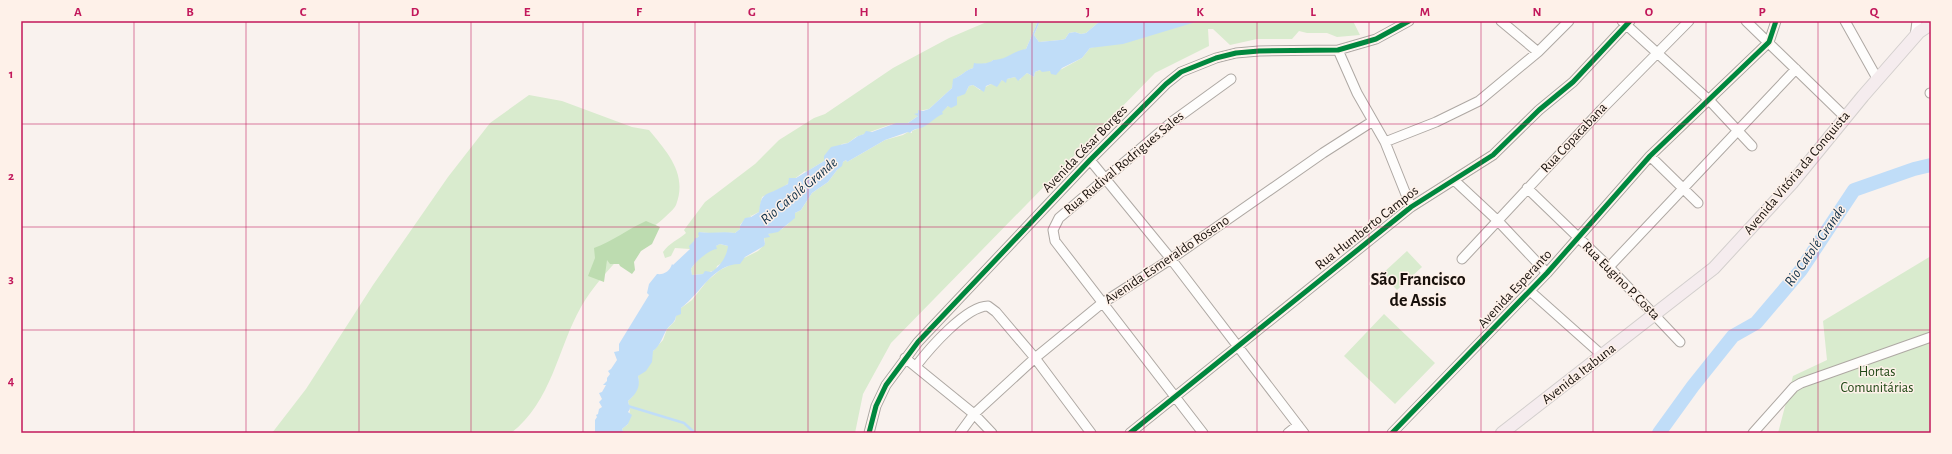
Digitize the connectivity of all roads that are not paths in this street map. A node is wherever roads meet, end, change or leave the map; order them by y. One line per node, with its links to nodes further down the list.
1 (1409, 21): 13 (street, Avenida César Borges)
2 (1501, 21): 14 (street)
3 (1569, 21): 14 (street)
4 (1689, 21): 15 (street, Rua Copacabana)
5 (1746, 21): 12 (street)
6 (1776, 21): 12 (street)
7 (1845, 21): 18 (street)
8 (1917, 21): 11 (street)
9 (1626, 22): 15 (street); 28 (street, Rua Humberto Campos)
10 (1931, 24): 11 (main road, Avenida Vitória da Conquista)
11 (1914, 39): 18 (main road, Avenida Vitória da Conquista)
12 (1769, 42): 16 (street); 19 (street)
13 (1338, 50): 21 (street); 26 (street, Avenida César Borges)
14 (1538, 52): 23 (street)
15 (1659, 52): 19 (street); 30 (street, Rua Copacabana)
16 (1796, 69): 20 (street); 22 (street)
17 (1231, 79): 27 (street, Rua Rudival Rodrigues Sales)
18 (1878, 80): 20 (main road, Avenida Vitória da Conquista)
19 (1710, 101): 22 (street); 25 (street, Avenida Esperanto)
20 (1845, 117): 41 (main road, Avenida Vitória da Conquista)
21 (1373, 121): 23 (street); 35 (street, Avenida Esmeraldo Roseno)
22 (1737, 130): 24 (street); 29 (street)
23 (1385, 142): 32 (street)
24 (1752, 146)
25 (1650, 156): 29 (street); 34 (street, Avenida Esperanto)
26 (1090, 160): 27 (street); 46 (street, Avenida César Borges)
27 (1106, 179): 35 (street); 40 (street, Rua Rudival Rodrigues Sales)
28 (1454, 180): 32 (street, Rua Humberto Campos); 33 (street)
29 (1683, 187): 31 (street); 37 (street)
30 (1527, 188): 33 (street, Rua Copacabana); 34 (street, Rua Eugino P. Costa)
31 (1698, 203)
32 (1411, 207): 44 (street, Rua Humberto Campos)
33 (1498, 221): 36 (street, Rua Copacabana); 38 (street)
34 (1578, 239): 37 (street, Rua Eugino P. Costa); 38 (street, Avenida Esperanto)
35 (1171, 259): 40 (street, Avenida Esmeraldo Roseno); 44 (street)
36 (1462, 259)
37 (1609, 267): 41 (street, Rua Eugino P. Costa)
38 (1547, 272): 39 (street, Avenida Esperanto)
39 (1530, 291): 45 (street); 60 (street, Avenida Esperanto)
40 (1101, 304): 47 (street, Avenida Esmeraldo Roseno); 49 (street, Rua Rudival Rodrigues Sales)
41 (1655, 314): 43 (street, Rua Eugino P. Costa); 45 (main road, Avenida Itabuna)
42 (1931, 337): 62 (street)
43 (1680, 342)
44 (1237, 346): 49 (street, Rua Humberto Campos); 51 (street)
45 (1602, 356): 61 (main road, Avenida Itabuna)
46 (905, 358): 48 (street); 53 (street, Avenida César Borges)
47 (1035, 358): 48 (street); 50 (street, Avenida Esmeraldo Roseno); 56 (street)
48 (916, 366): 50 (street)
49 (1175, 396): 52 (street, Rua Rudival Rodrigues Sales); 57 (street, Rua Humberto Campos)
50 (974, 414): 54 (street, Avenida Esmeraldo Roseno); 55 (street)
51 (1298, 425): 58 (street); 59 (street)
52 (1197, 431)
53 (869, 433)
54 (960, 433)
55 (992, 433)
56 (1091, 433)
57 (1130, 433)
58 (1288, 433)
59 (1304, 433)
60 (1392, 433)
61 (1502, 433)
62 (1753, 433)

